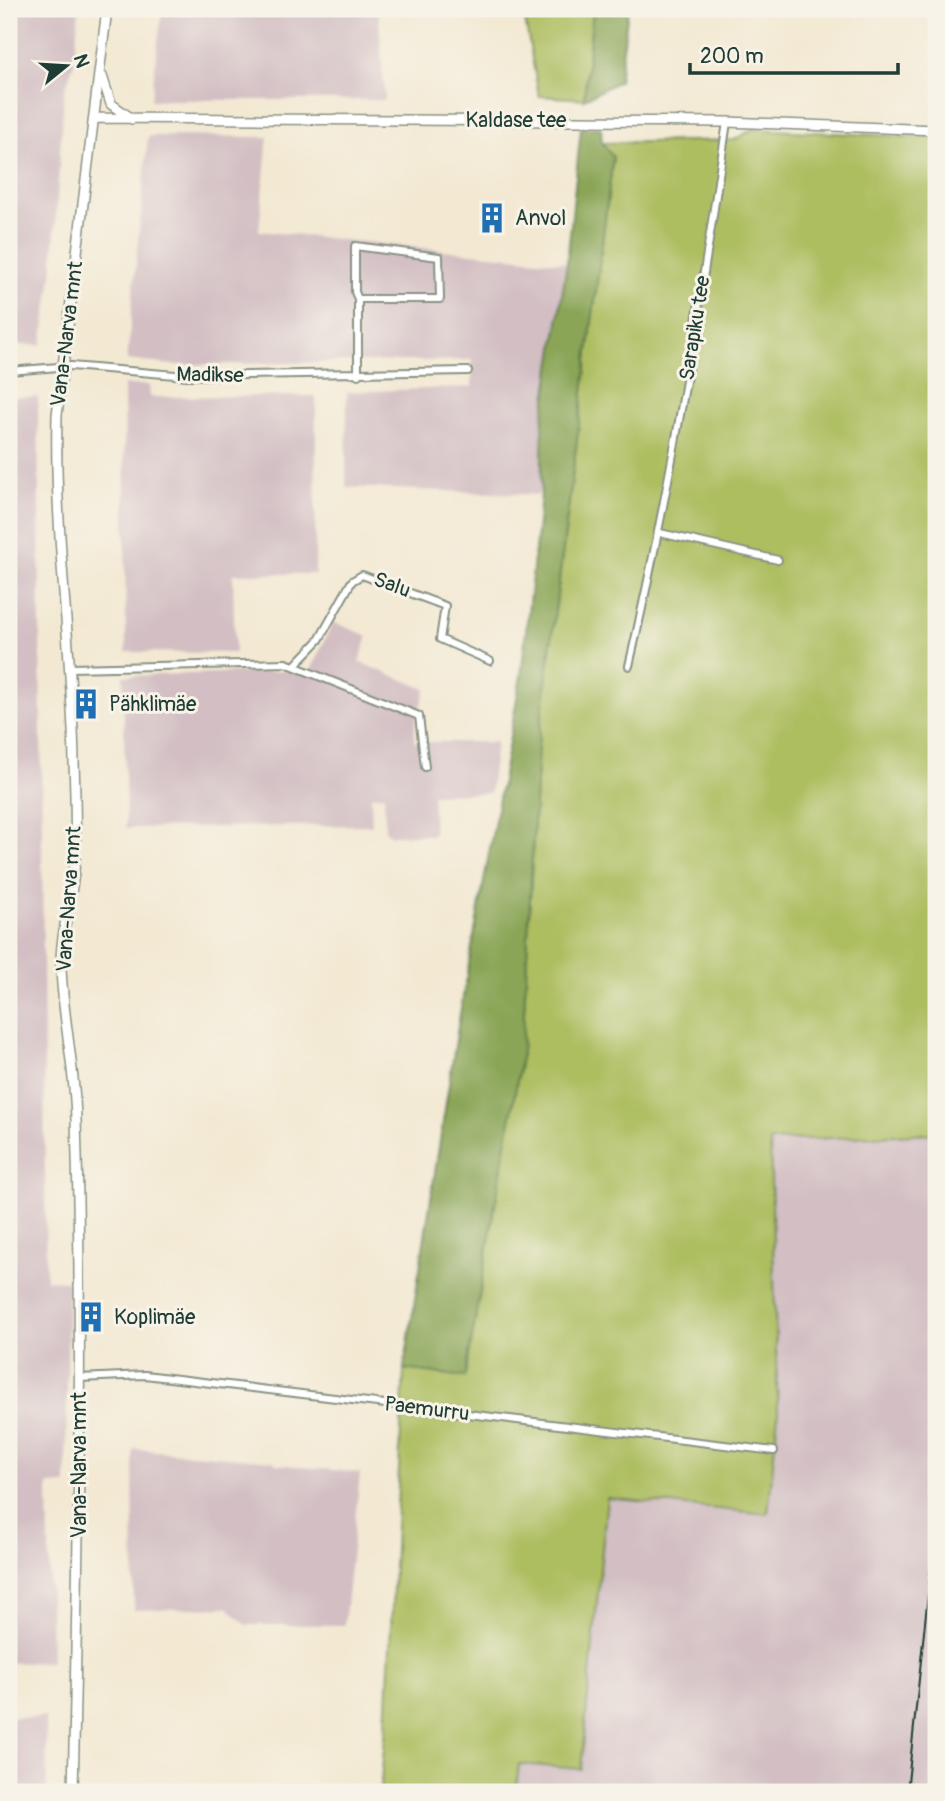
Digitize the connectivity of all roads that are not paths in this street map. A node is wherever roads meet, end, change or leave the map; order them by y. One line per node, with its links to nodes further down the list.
1 (107, 9): 2 (main road, Vana-Narva mnt)
2 (100, 70): 3 (main road, Vana-Narva mnt); 4 (main road)
3 (95, 118): 4 (main road, Kaldase tee); 8 (main road, Vana-Narva mnt)
4 (134, 120): 5 (main road, Kaldase tee)
5 (727, 122): 6 (main road, Kaldase tee); 12 (street, Sarapiku tee)
6 (936, 130)
7 (358, 299): 7 (street); 11 (street)
8 (63, 367): 9 (street, Madikse); 11 (street, Madikse); 17 (main road, Vana-Narva mnt)
9 (9, 371)
10 (468, 371): 11 (street, Madikse)
11 (358, 375)
12 (660, 533): 13 (street); 16 (street, Sarapiku tee)
13 (778, 560)
14 (490, 661): 15 (street, Salu)
15 (296, 664): 17 (street); 18 (street)
16 (629, 666)
17 (70, 668): 19 (main road, Vana-Narva mnt)
18 (425, 767)
19 (79, 1378): 20 (street, Paemurru); 21 (main road, Vana-Narva mnt)
20 (774, 1451)
21 (73, 1792)

